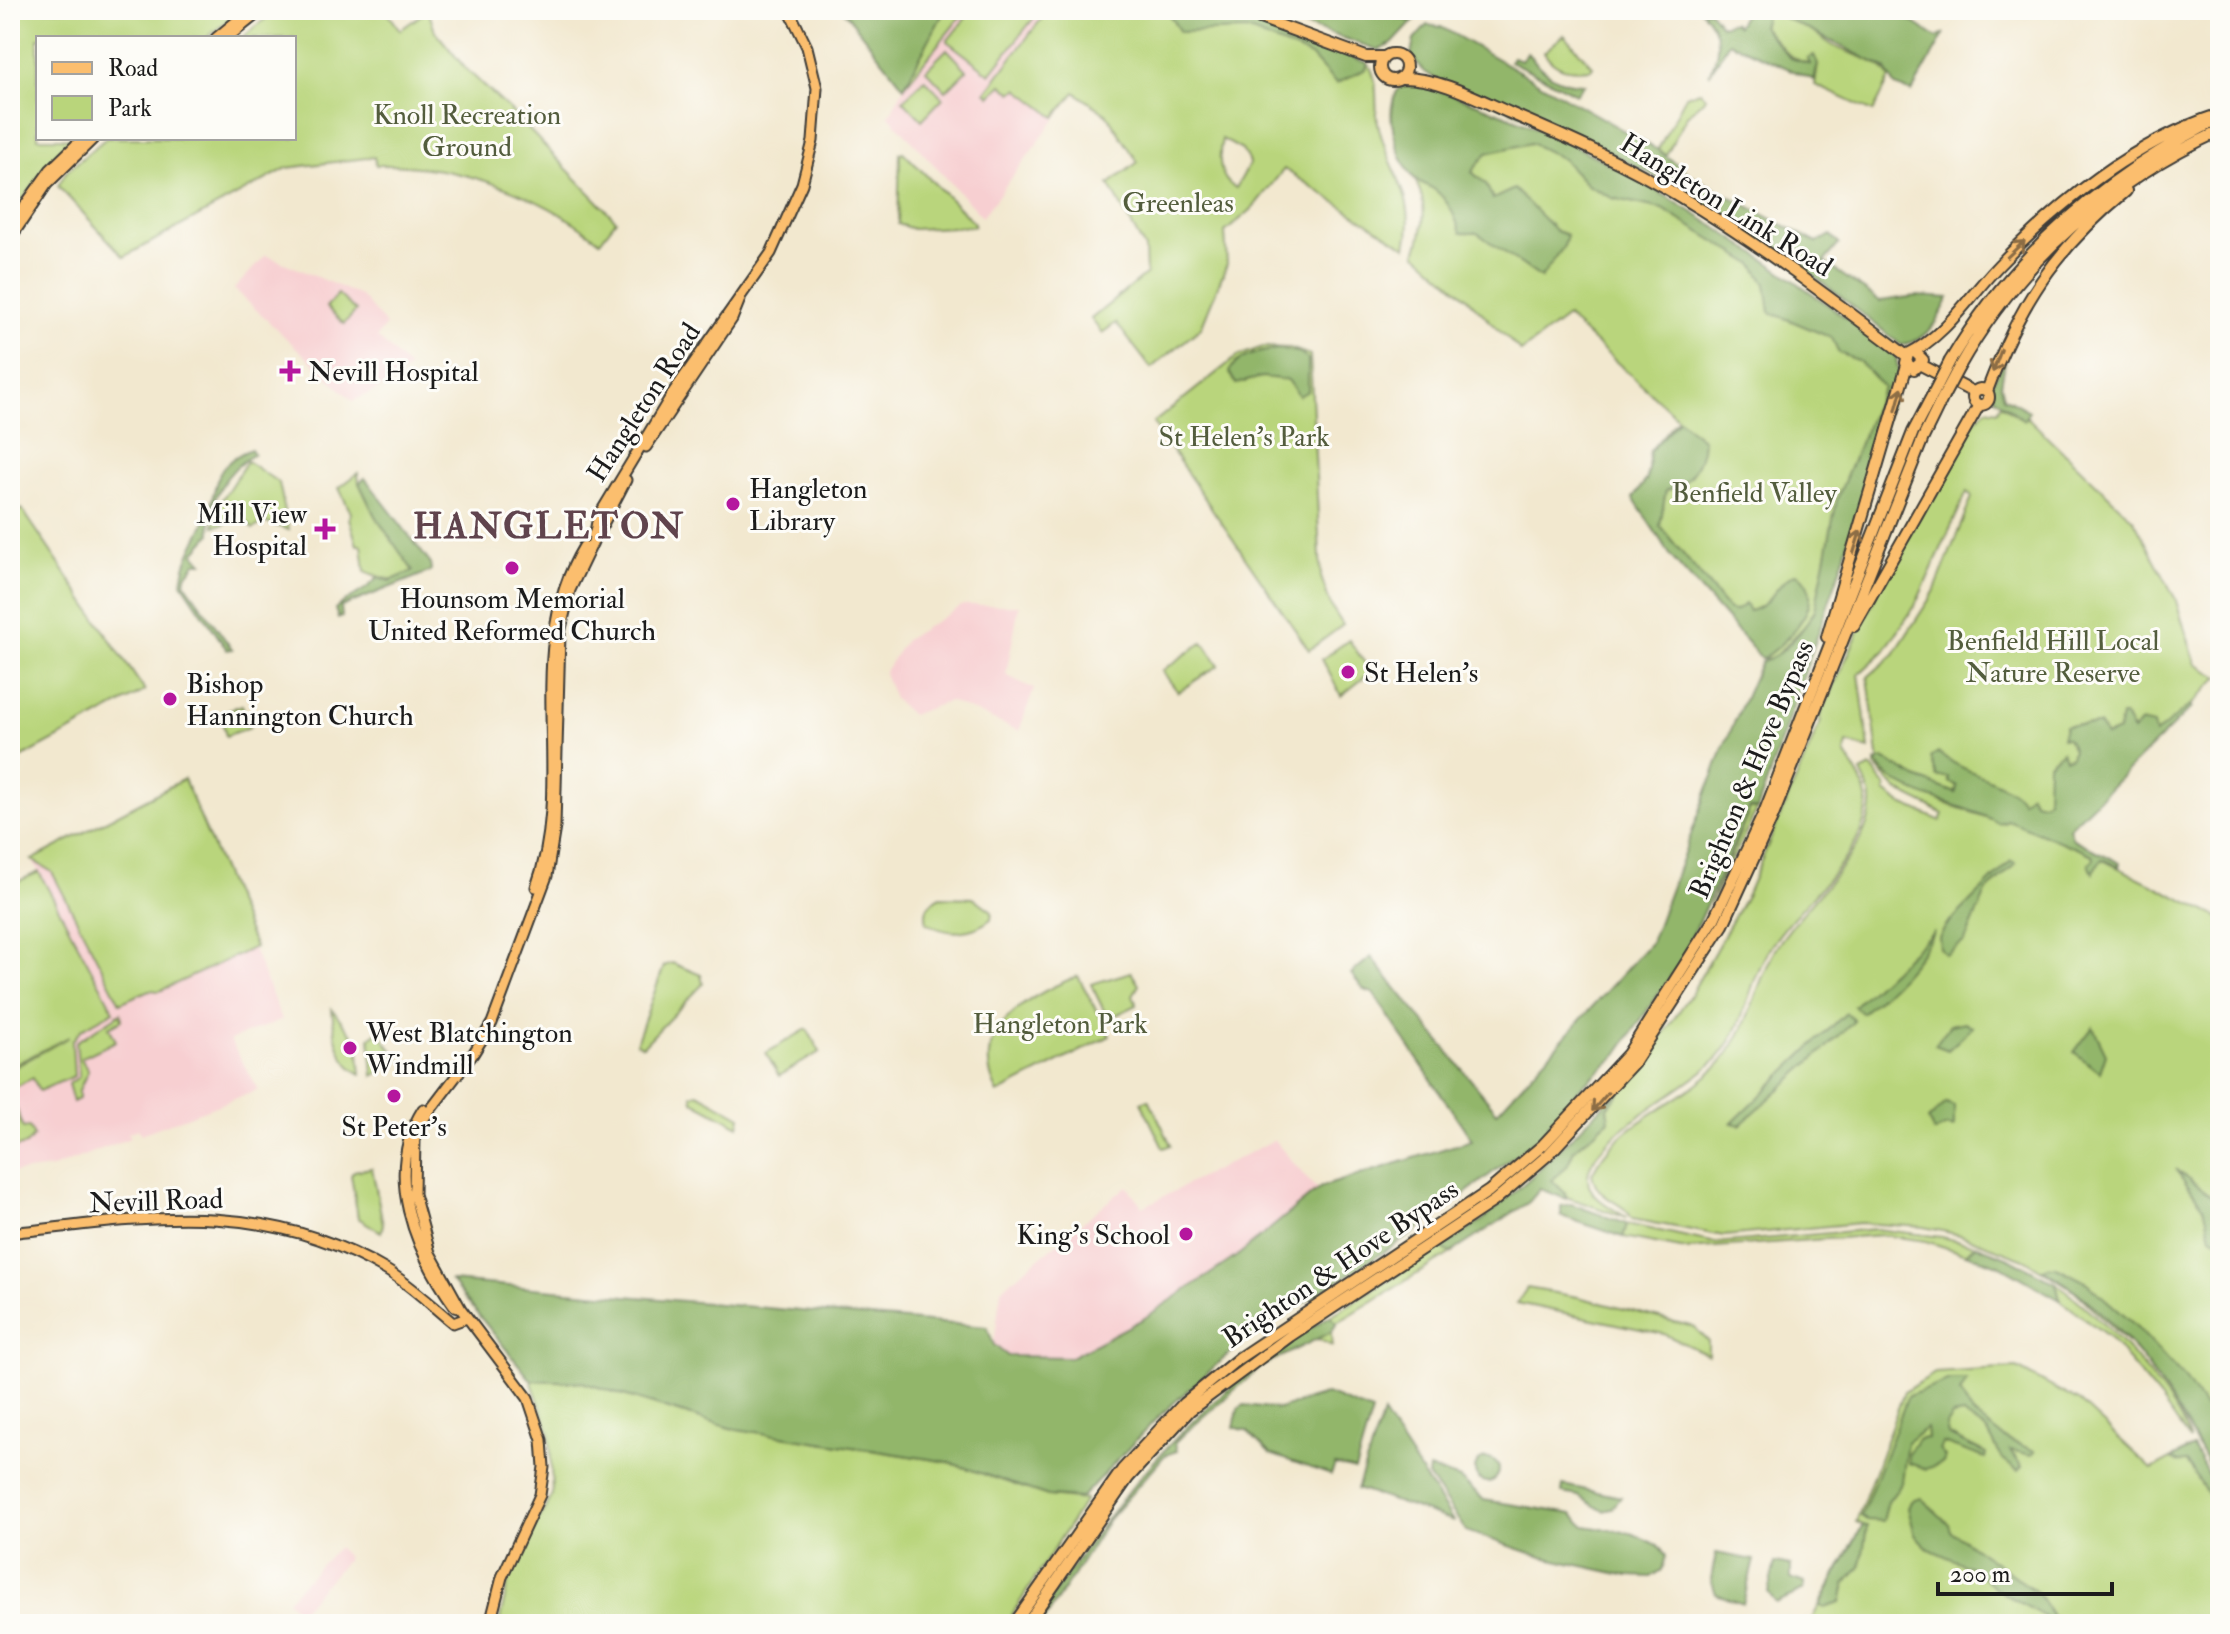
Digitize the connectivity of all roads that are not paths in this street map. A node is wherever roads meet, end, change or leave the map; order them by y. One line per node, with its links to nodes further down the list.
1 (250, 10): 5 (main road)
2 (262, 10): 6 (main road)
3 (789, 10): 29 (main road, Hangleton Road)
4 (1238, 10): 7 (highway)
5 (218, 36)
6 (230, 36)
7 (1366, 57): 8 (highway); 10 (highway)
8 (1385, 57): 9 (highway); 10 (highway)
9 (1407, 66): 11 (highway); 12 (highway, Hangleton Link Road)
10 (1380, 71): 11 (highway)
11 (1402, 78): 12 (highway, Hangleton Link Road)
12 (1421, 78): 20 (highway, Hangleton Link Road)
13 (2220, 116): 20 (highway, one-way to 13); 21 (highway, Brighton & Hove Bypass)
14 (2220, 131): 17 (highway, Brighton & Hove Bypass)
15 (81, 140): 18 (main road)
16 (92, 140): 19 (main road)
17 (2186, 147): 21 (highway, Brighton & Hove Bypass); 22 (highway, one-way to 22)
18 (10, 226)
19 (10, 239)
20 (1910, 358): 23 (highway); 27 (highway, one-way to 20)
21 (1954, 364): 24 (highway, Brighton & Hove Bypass, bridge)
22 (1987, 391): 23 (highway); 25 (highway)
23 (1973, 392): 25 (highway)
24 (1938, 394): 26 (highway, Brighton & Hove Bypass); 27 (highway, Brighton & Hove Bypass)
25 (1979, 405): 26 (highway)
26 (1833, 666): 32 (highway, Brighton & Hove Bypass, one-way to 32)
27 (1809, 696): 31 (highway, Brighton & Hove Bypass)
28 (10, 1233): 29 (main road, Nevill Road)
29 (464, 1314): 30 (main road)
30 (490, 1624)
31 (1014, 1624)
32 (1027, 1624)

